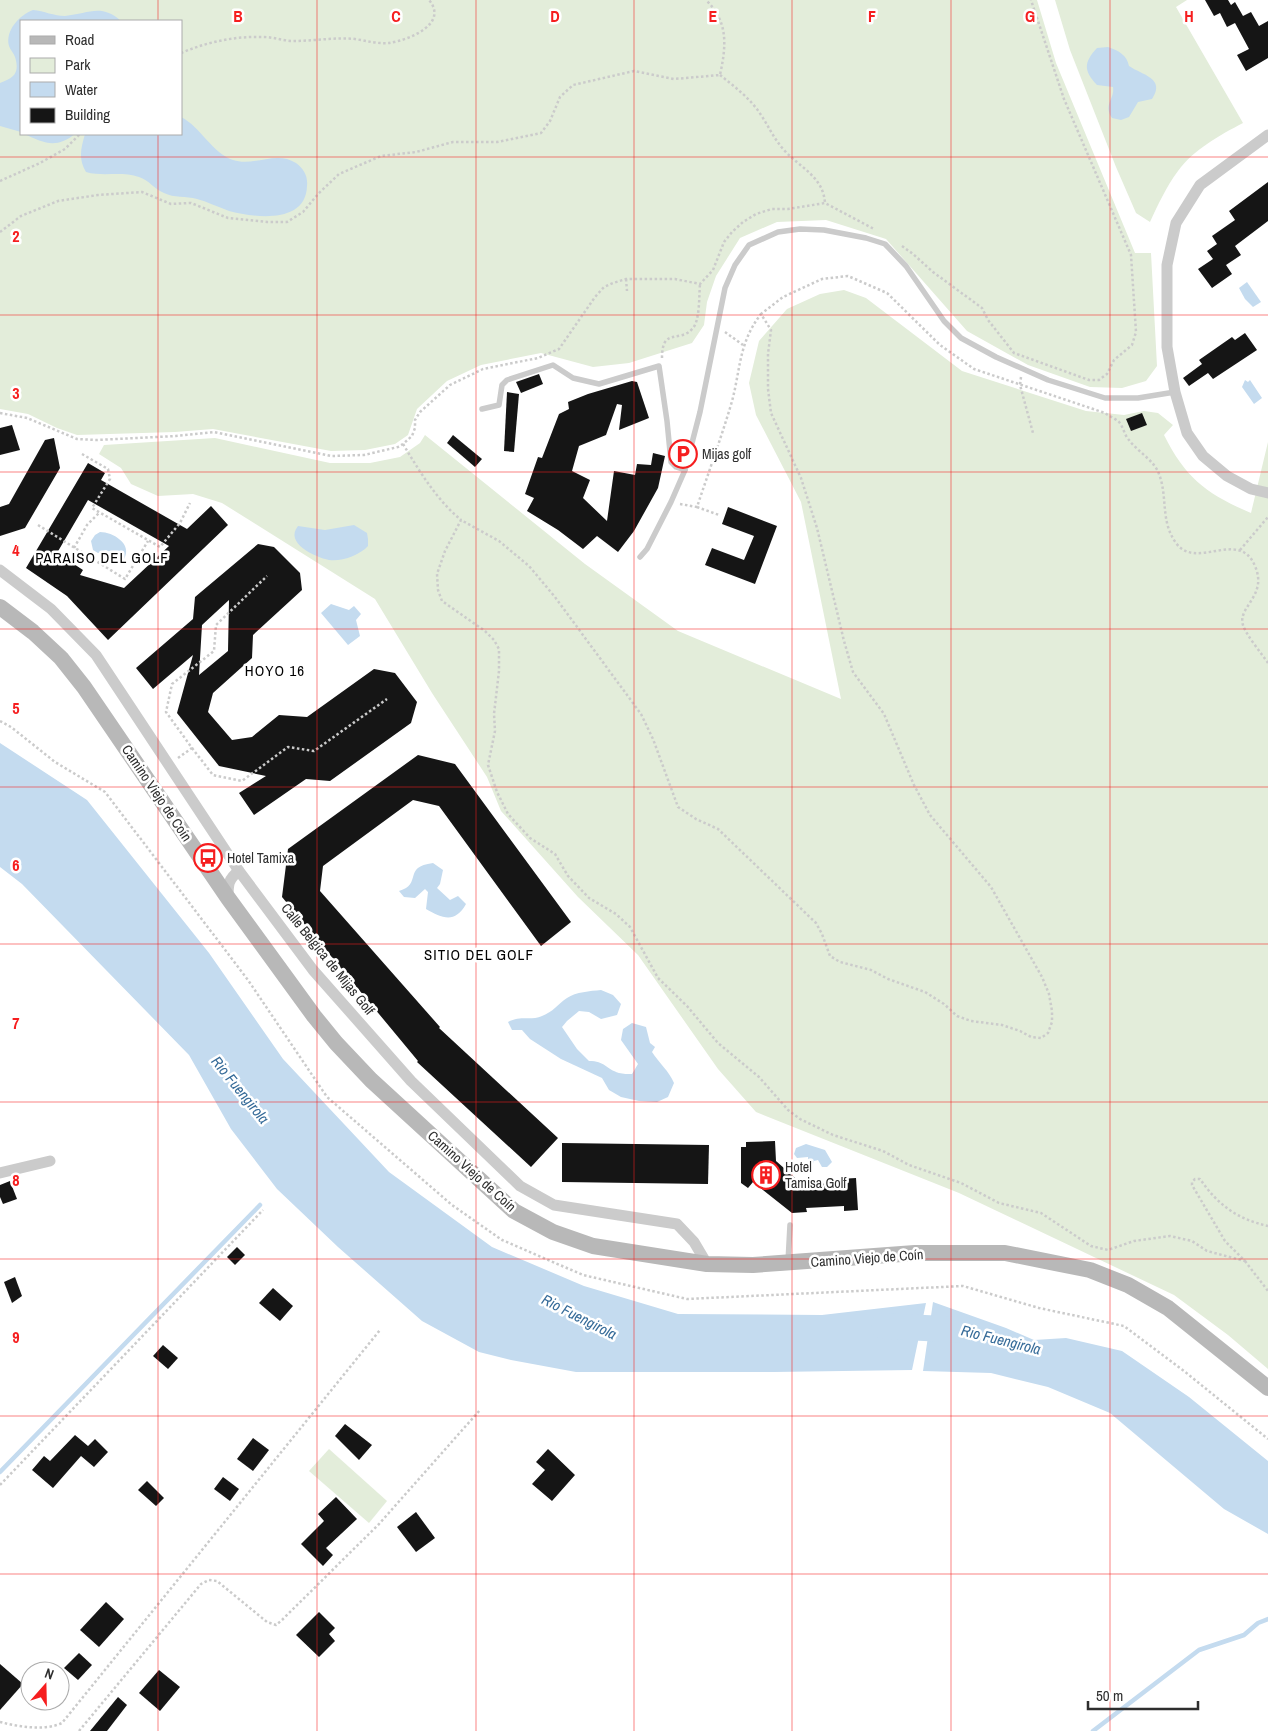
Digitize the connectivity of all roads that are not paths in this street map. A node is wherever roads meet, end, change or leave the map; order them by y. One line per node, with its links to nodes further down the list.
1 (1268, 135): 2 (street)
2 (1176, 392): 4 (lane); 5 (street)
3 (482, 409): 4 (lane)
4 (685, 470): 6 (lane)
5 (1268, 493)
6 (640, 557)
7 (2, 576): 10 (street, Calle Belgica de Mijas Golf)
8 (0, 606): 9 (street, Camino Viejo de Coín)
9 (210, 870): 10 (street); 11 (street, Camino Viejo de Coín)
10 (235, 873): 11 (street); 15 (street, Calle Belgica de Mijas Golf)
11 (228, 898): 15 (street, Camino Viejo de Coín)
12 (50, 1161): 13 (street)
13 (0, 1173)
14 (790, 1225): 16 (lane)
15 (707, 1264): 16 (street, Camino Viejo de Coín)
16 (788, 1264): 17 (street, Camino Viejo de Coín)
17 (1268, 1388)

